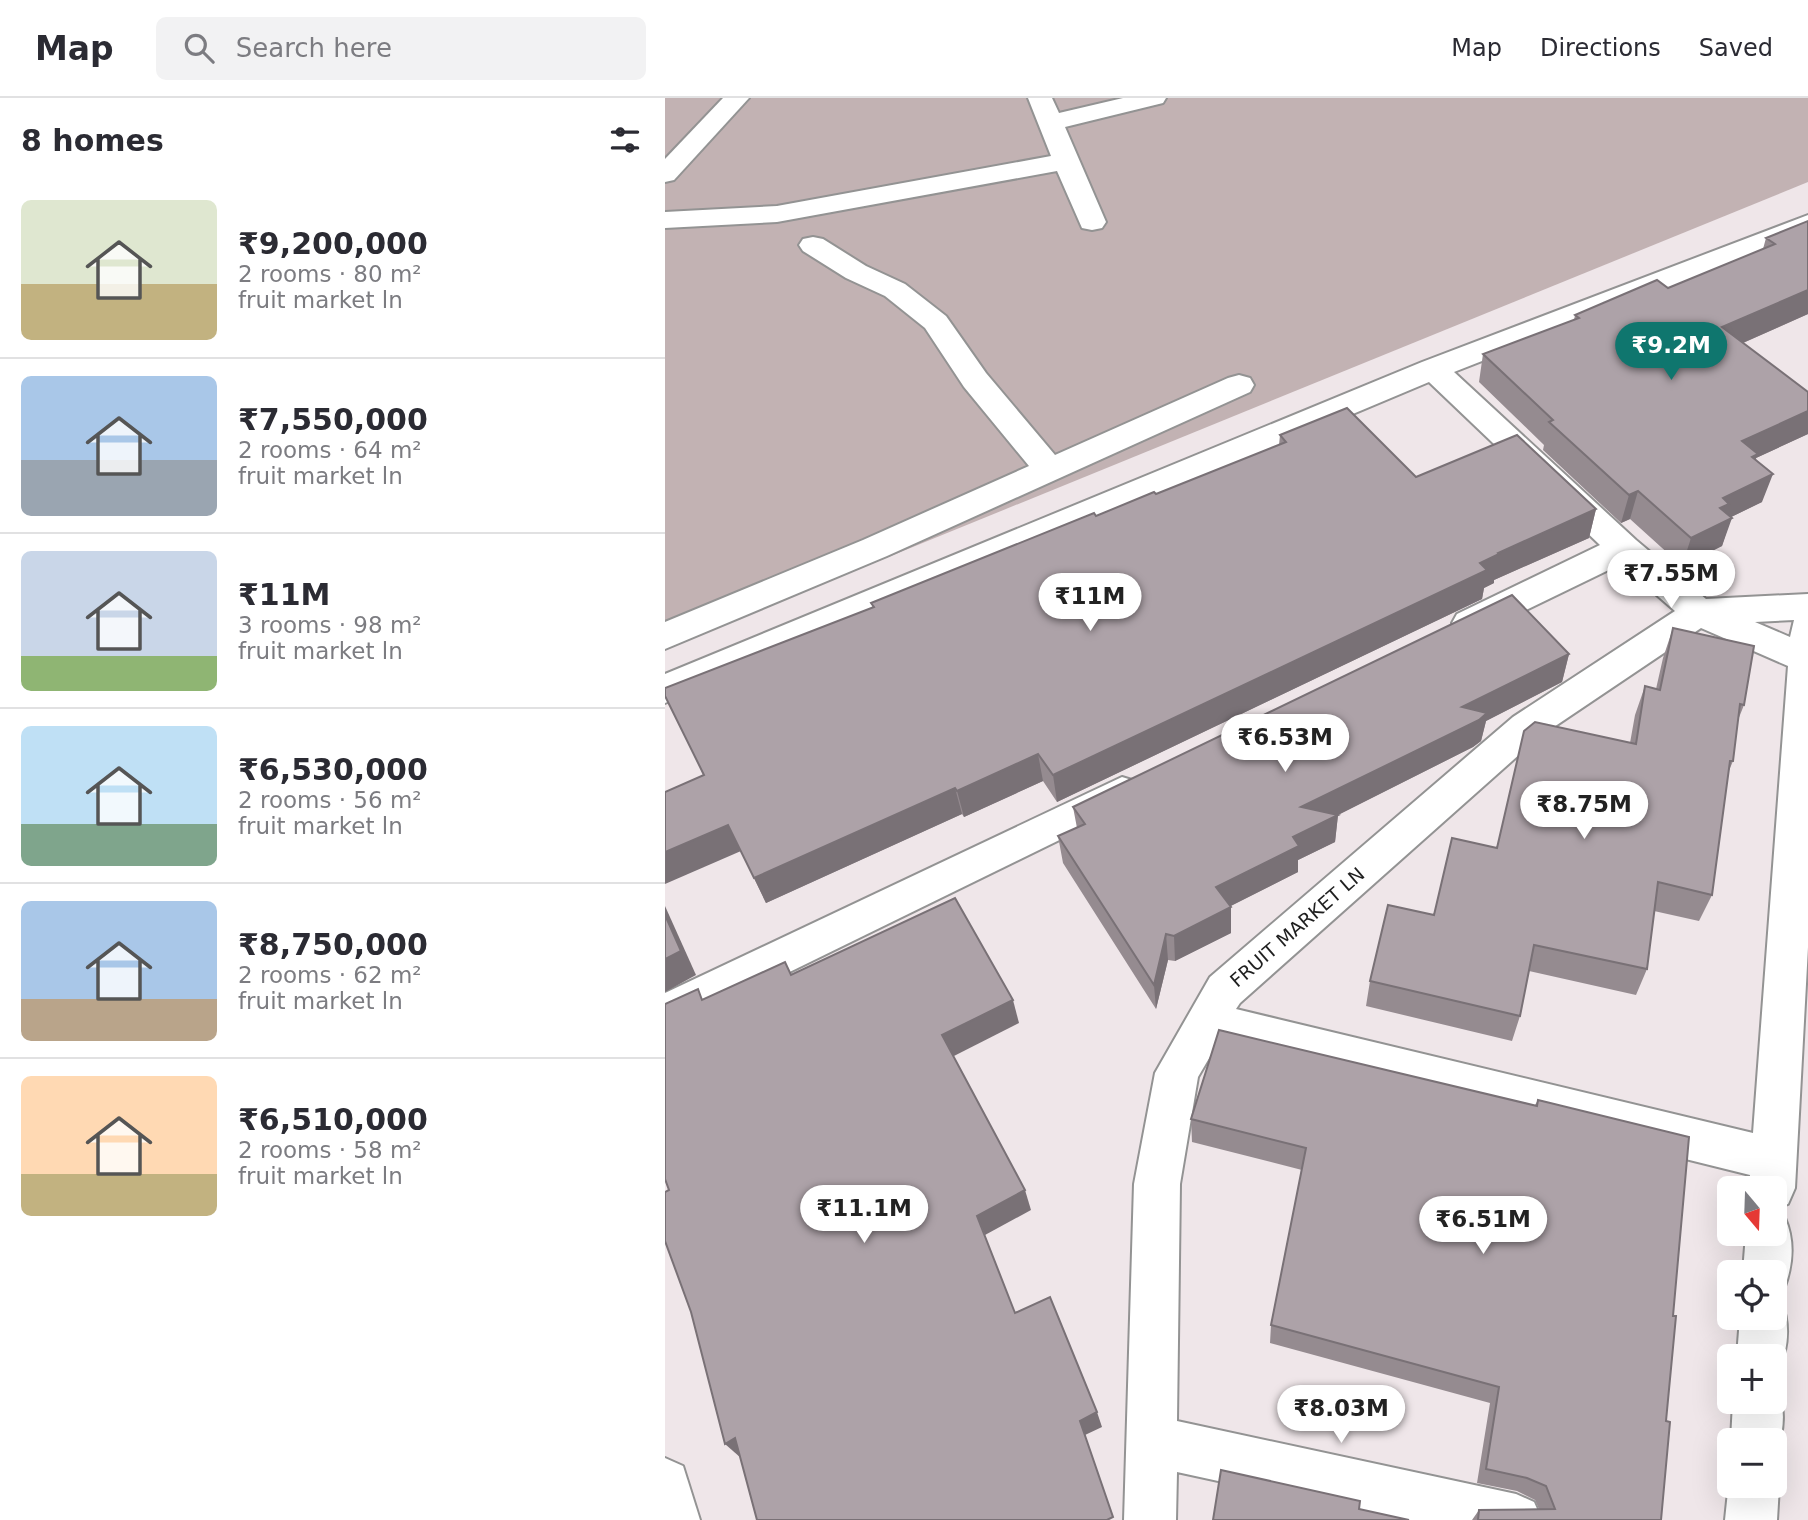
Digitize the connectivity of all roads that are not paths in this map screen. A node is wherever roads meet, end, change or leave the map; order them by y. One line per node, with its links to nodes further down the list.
1 (737, 98): 6 (street)
2 (1040, 98): 4 (street)
3 (1154, 98): 4 (street)
4 (1051, 123): 5 (street)
5 (1067, 161): 7 (street); 8 (street)
6 (665, 174)
7 (665, 220)
8 (1092, 222)
9 (1808, 223): 11 (street)
10 (813, 245): 13 (street)
11 (1433, 369): 14 (street); 20 (street)
12 (1239, 385): 13 (street)
13 (1051, 470): 17 (street)
14 (1624, 548): 16 (street); 18 (street)
15 (1808, 607): 16 (street)
16 (1699, 612): 19 (street); 23 (street, FRUIT MARKET LN)
17 (665, 636)
18 (1437, 639)
19 (1807, 642): 24 (street)
20 (665, 689)
21 (1151, 778): 22 (street)
22 (665, 1014)
23 (1207, 1021): 24 (street); 25 (street, FRUIT MARKET LN)
24 (1773, 1174)
25 (1151, 1441): 29 (street, FRUIT MARKET LN); 30 (street)
26 (665, 1484): 28 (street)
27 (1752, 1498): 31 (street)
28 (674, 1520)
29 (1150, 1520)
30 (1516, 1520)
31 (1751, 1520)

